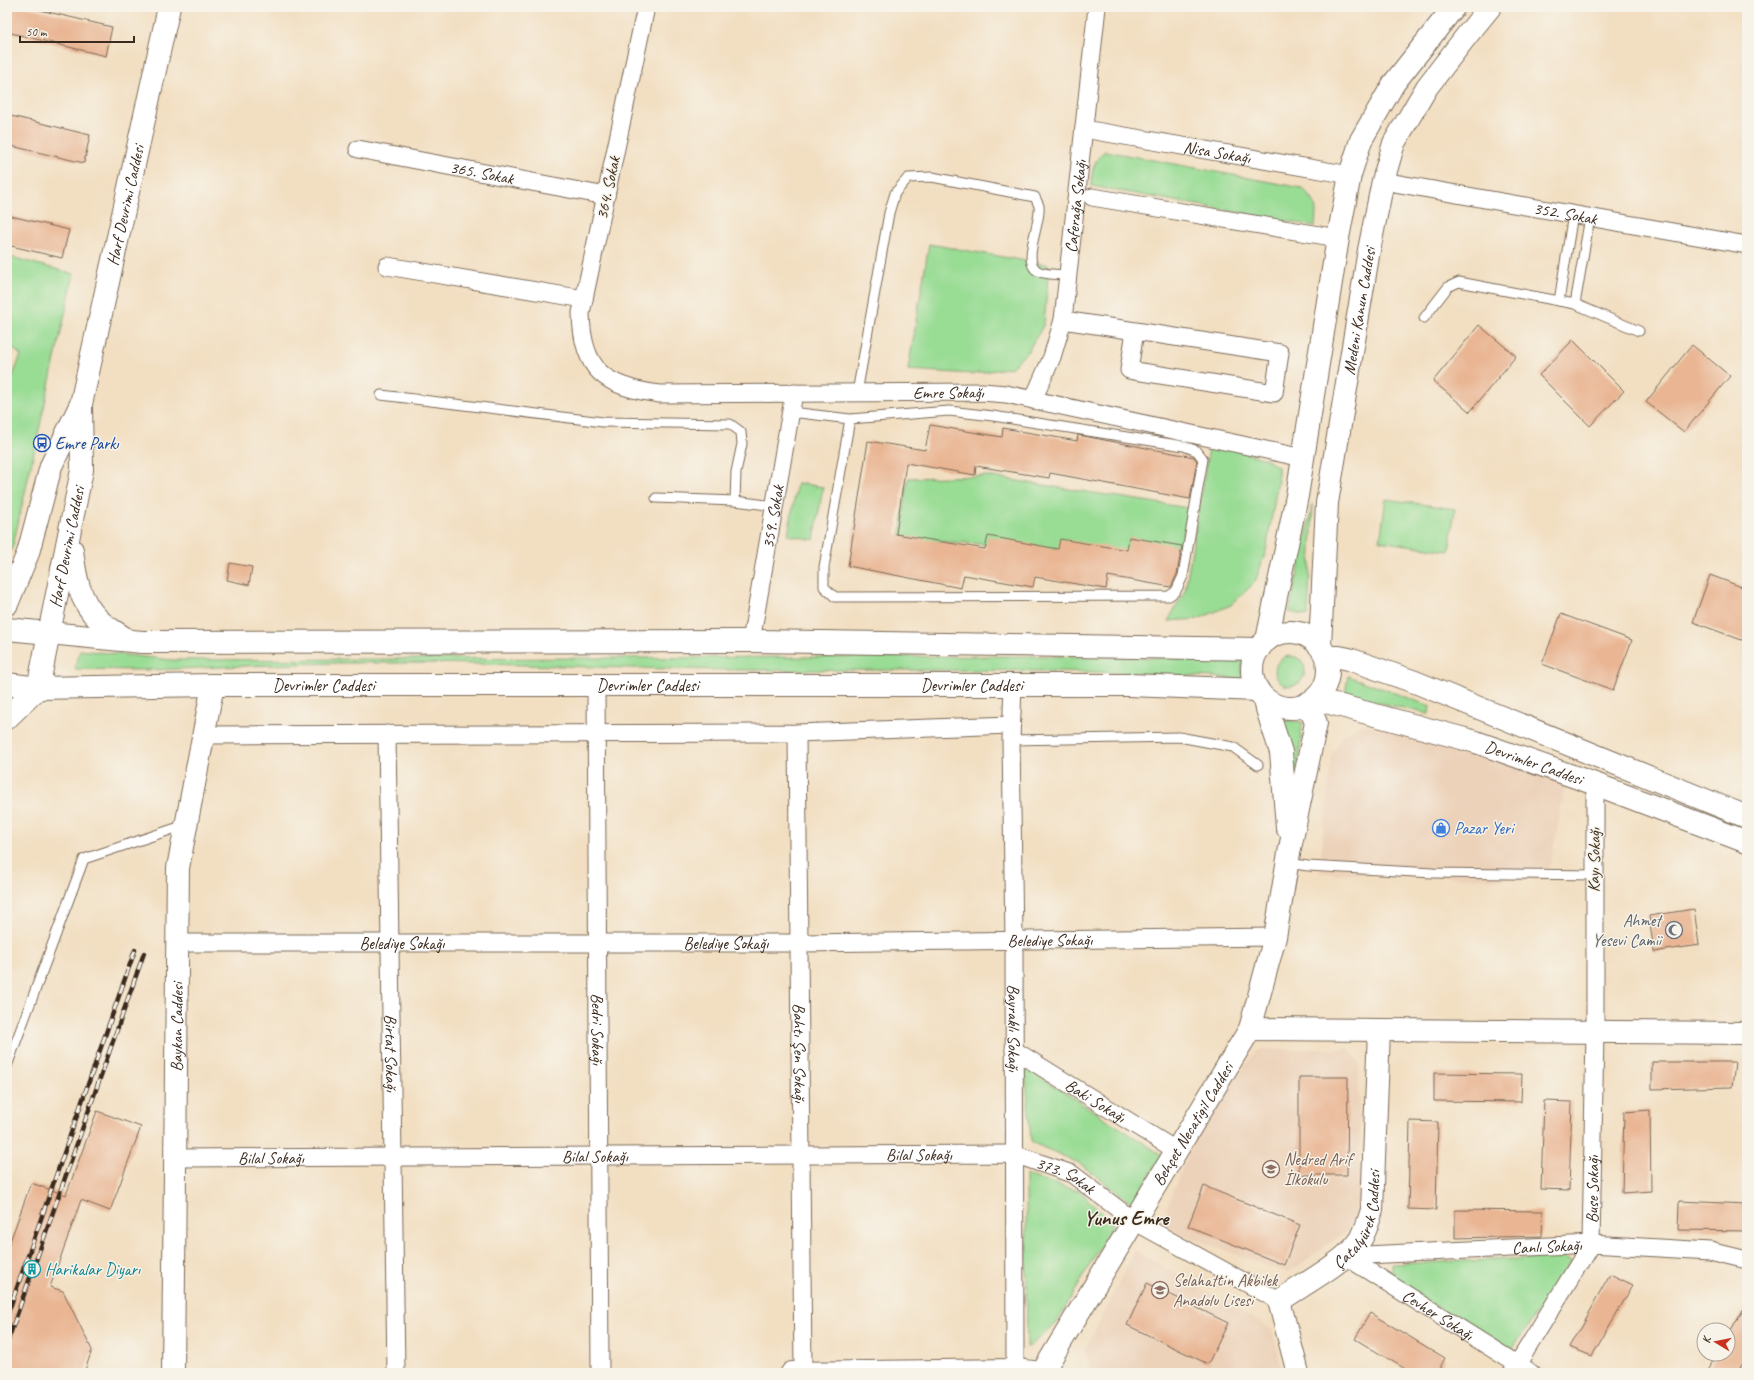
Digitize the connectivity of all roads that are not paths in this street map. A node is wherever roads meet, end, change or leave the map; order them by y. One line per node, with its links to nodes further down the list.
1 (169, 7): 30 (main road, Harf Devrimi Caddesi)
2 (646, 7): 10 (street, 364. Sokak)
3 (1097, 7): 6 (street, Caferağa Sokağı)
4 (1454, 7): 8 (main road, Medeni Kanun Caddesi)
5 (1490, 7): 9 (main road, Medeni Kanun Caddesi)
6 (1084, 128): 8 (street, Nisa Sokağı); 17 (street, Caferağa Sokağı)
7 (358, 149): 10 (street, 365. Sokak)
8 (1350, 175): 9 (main road); 14 (main road, Medeni Kanun Caddesi)
9 (1383, 181): 12 (street, 352. Sokak); 46 (main road, Medeni Kanun Caddesi)
10 (606, 196): 18 (street, 364. Sokak)
11 (1092, 197): 14 (street)
12 (1573, 214): 13 (street, 352. Sokak); 19 (lane)
13 (1590, 217): 15 (street, 352. Sokak); 20 (lane)
14 (1338, 238): 33 (main road, Medeni Kanun Caddesi)
15 (1747, 245)
16 (386, 266): 18 (street)
17 (1068, 275): 22 (street, Caferağa Sokağı); 27 (lane)
18 (584, 300): 25 (street, 364. Sokak)
19 (1559, 301): 20 (lane); 21 (lane)
20 (1575, 304): 24 (lane)
21 (1424, 318)
22 (1063, 320): 23 (street); 29 (street, Caferağa Sokağı)
23 (1135, 331): 23 (street)
24 (1639, 331)
25 (595, 368): 26 (street, Emre Sokağı)
26 (794, 393): 27 (street, Emre Sokağı); 31 (street, 359. Sokak)
27 (858, 393): 29 (street, Emre Sokağı)
28 (381, 395): 35 (lane)
29 (1033, 400): 33 (street, Emre Sokağı)
30 (81, 404): 37 (main road, Harf Devrimi Caddesi); 38 (main road, Harf Devrimi Caddesi)
31 (791, 412): 32 (lane); 36 (street, 359. Sokak)
32 (850, 419): 32 (lane)
33 (1303, 458): 45 (main road, Medeni Kanun Caddesi)
34 (656, 498): 35 (lane)
35 (735, 501): 36 (lane)
36 (775, 506): 44 (street, 359. Sokak)
37 (70, 526): 42 (main road, Harf Devrimi Caddesi); 43 (main road)
38 (28, 553): 39 (main road); 40 (main road, Harf Devrimi Caddesi)
39 (7, 571)
40 (7, 604)
41 (7, 629): 42 (main road)
42 (48, 633): 43 (main road); 51 (main road, Harf Devrimi Caddesi)
43 (128, 640): 44 (main road)
44 (751, 641): 45 (main road)
45 (1263, 644): 46 (main road); 52 (main road)
46 (1323, 652): 53 (main road); 62 (main road, Devrimler Caddesi)
47 (7, 684): 51 (main road, Devrimler Caddesi)
48 (213, 685): 49 (main road, Devrimler Caddesi); 51 (main road, Devrimler Caddesi); 59 (main road, Baykan Caddesi)
49 (596, 685): 50 (main road, Devrimler Caddesi); 55 (street, Bedri Sokağı)
50 (1013, 685): 52 (main road, Devrimler Caddesi); 57 (street, Bayraklı Sokağı)
51 (38, 688): 54 (main road)
52 (1262, 694): 53 (main road); 65 (main road, Behçet Necatigil Caddesi)
53 (1312, 701): 61 (main road, Devrimler Caddesi); 65 (main road, Behçet Necatigil Caddesi)
54 (7, 718)
55 (596, 733): 56 (street); 58 (street); 71 (street, Bedri Sokağı)
56 (797, 733): 57 (street); 72 (street, Bahtı Şen Sokağı)
57 (1011, 733): 60 (lane); 68 (street, Bayraklı Sokağı)
58 (387, 734): 59 (street); 70 (street, Birtat Sokağı)
59 (204, 735): 63 (main road, Baykan Caddesi)
60 (1258, 765)
61 (1595, 784): 64 (main road, Devrimler Caddesi); 66 (street, Kayı Sokağı)
62 (1747, 817)
63 (186, 825): 69 (main road, Baykan Caddesi); 78 (lane)
64 (1747, 842)
65 (1289, 858): 66 (lane); 67 (main road, Behçet Necatigil Caddesi)
66 (1594, 875): 75 (street, Kayı Sokağı)
67 (1275, 937): 68 (street, Belediye Sokağı); 73 (main road, Behçet Necatigil Caddesi)
68 (1014, 941): 72 (street, Belediye Sokağı); 77 (street, Bayraklı Sokağı)
69 (177, 943): 70 (street, Belediye Sokağı); 84 (main road, Baykan Caddesi)
70 (390, 943): 71 (street, Belediye Sokağı); 83 (street, Birtat Sokağı)
71 (597, 943): 72 (street, Belediye Sokağı); 82 (street, Bedri Sokağı)
72 (799, 943): 81 (street, Bahtı Şen Sokağı)
73 (1250, 1029): 74 (main road); 79 (main road, Behçet Necatigil Caddesi)
74 (1379, 1030): 75 (main road); 87 (main road, Çatalyürek Caddesi)
75 (1595, 1032): 76 (main road); 86 (street, Buse Sokağı)
76 (1747, 1033)
77 (1014, 1050): 79 (street, Baki Sokağı); 80 (street, Bayraklı Sokağı)
78 (7, 1066)
79 (1176, 1151): 85 (main road, Behçet Necatigil Caddesi)
80 (1014, 1154): 81 (street, Bilal Sokağı); 85 (street, 373. Sokak); 91 (street, Bayraklı Sokağı)
81 (802, 1155): 82 (street, Bilal Sokağı); 96 (street, Bahtı Şen Sokağı)
82 (598, 1156): 83 (street, Bilal Sokağı); 94 (street, Bedri Sokağı)
83 (393, 1157): 84 (street, Bilal Sokağı); 93 (street, Birtat Sokağı)
84 (175, 1158): 92 (main road, Baykan Caddesi)
85 (1134, 1221): 89 (street, 373. Sokak); 91 (main road, Behçet Necatigil Caddesi)
86 (1591, 1244): 87 (street, Canlı Sokağı); 88 (street, Canlı Sokağı); 90 (street, Buse Sokağı)
87 (1345, 1256): 89 (main road, Çatalyürek Caddesi); 90 (street, Cevher Sokağı)
88 (1747, 1260)
89 (1279, 1301): 97 (main road)
90 (1520, 1370)
91 (1031, 1372): 96 (main road)
92 (173, 1373)
93 (396, 1373)
94 (600, 1373)
95 (792, 1373): 96 (main road)
96 (803, 1373)
97 (1298, 1373)

